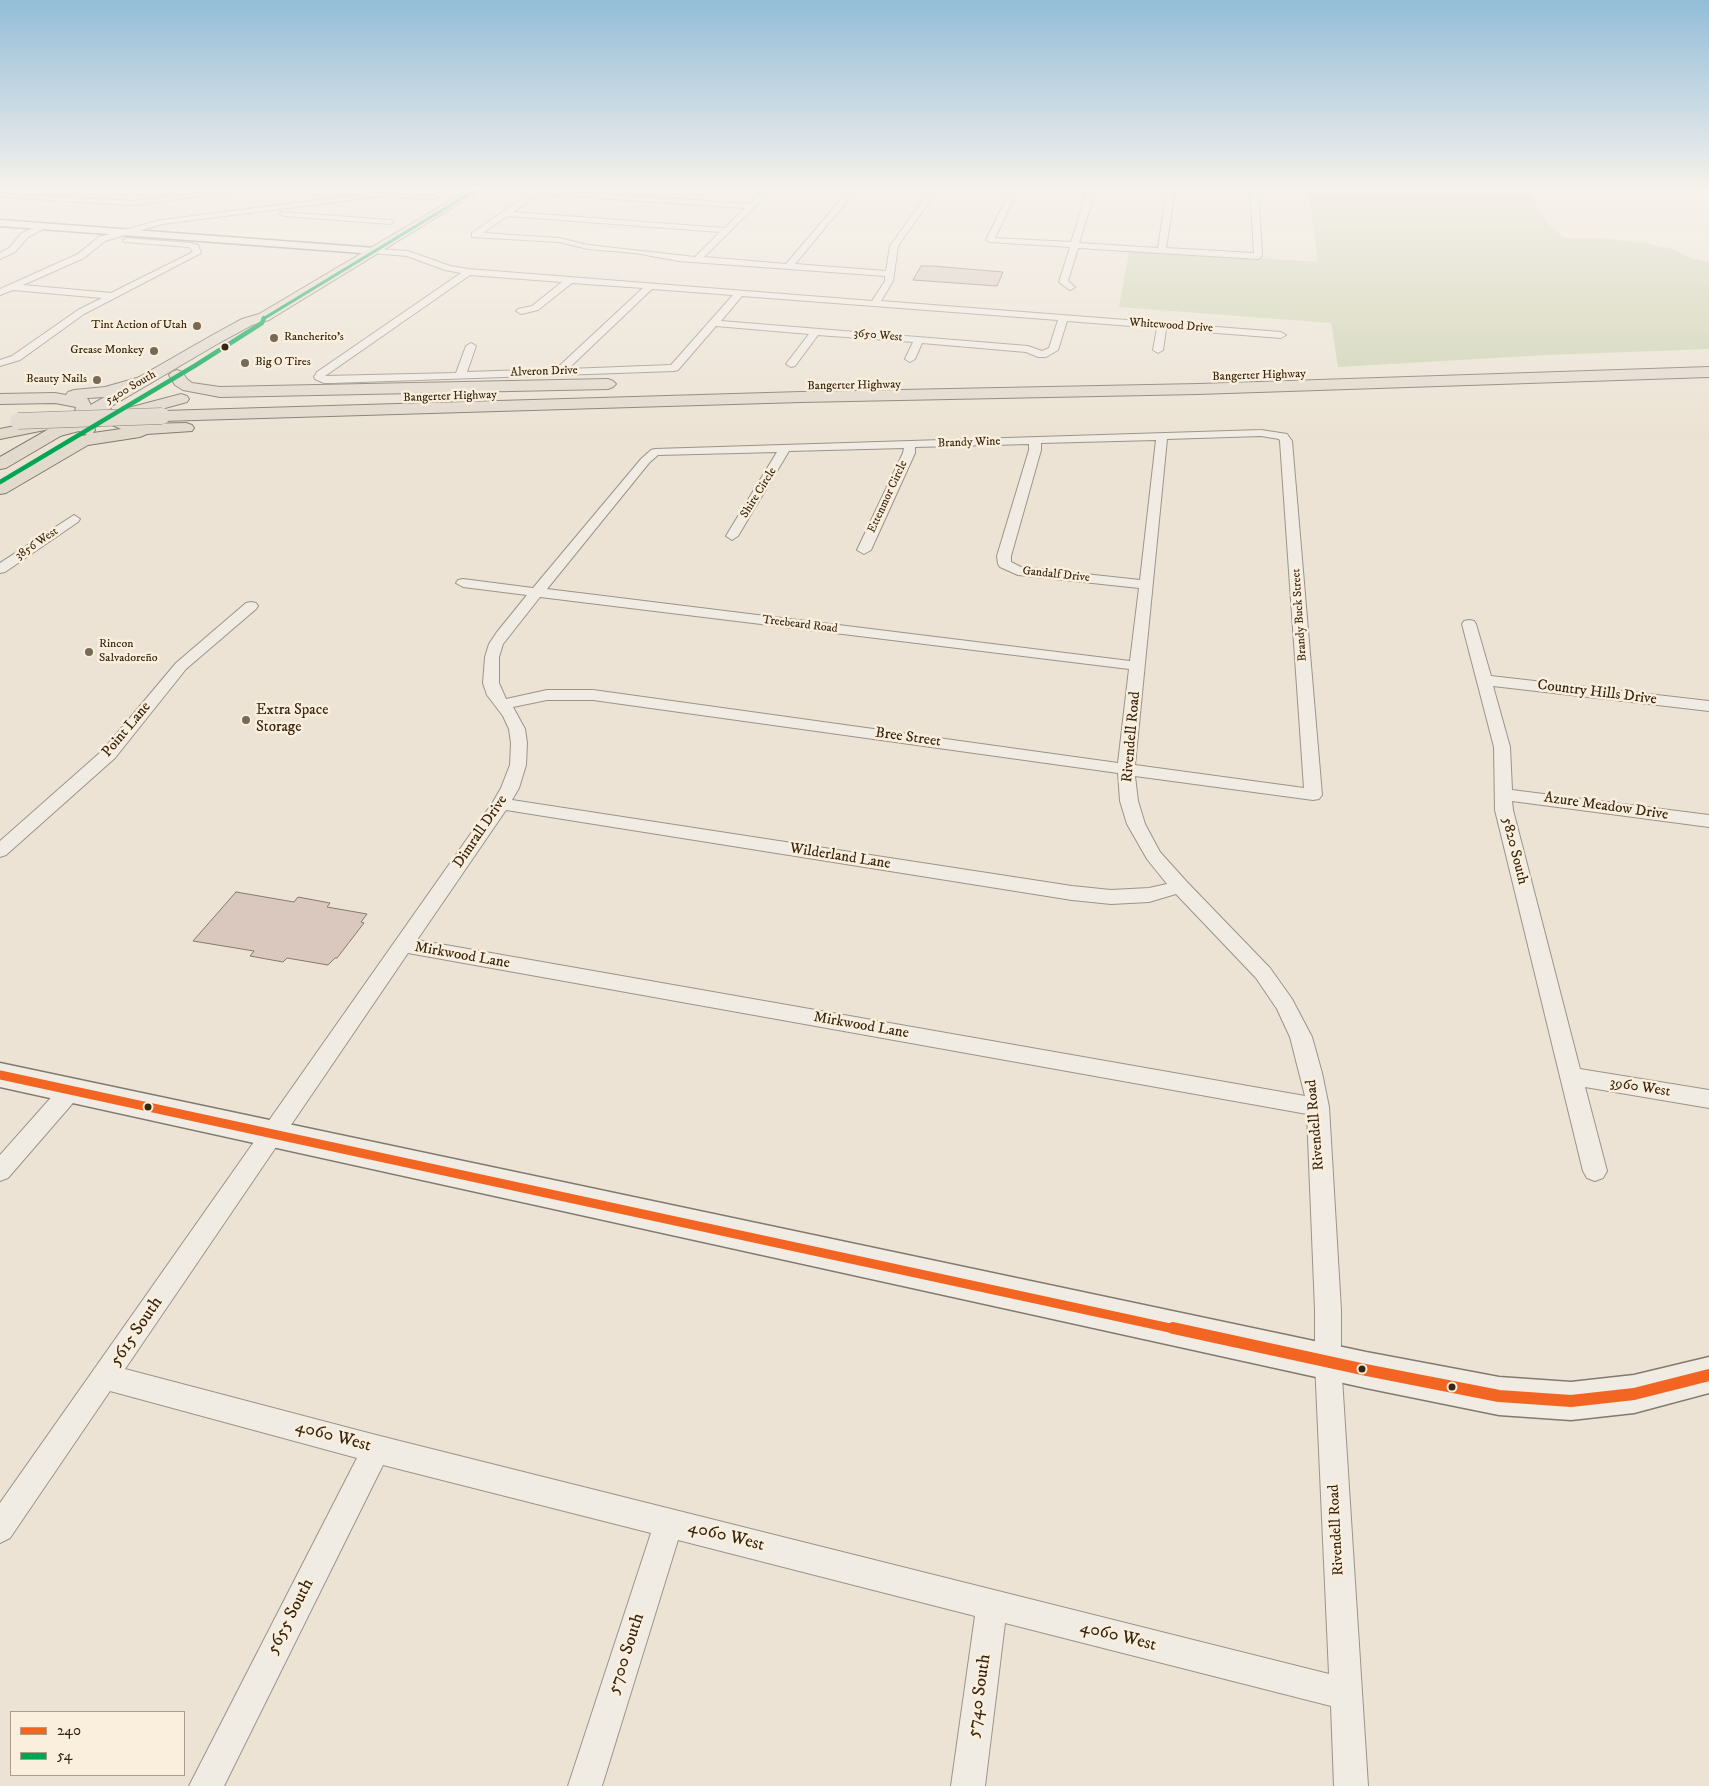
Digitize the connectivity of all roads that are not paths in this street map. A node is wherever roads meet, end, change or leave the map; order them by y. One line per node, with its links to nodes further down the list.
1 (45, 272): 11 (street)
2 (160, 272): 15 (street)
3 (339, 272): 18 (main road, 5400 South)
4 (468, 272): 33 (street)
5 (472, 272): 9 (street, Whitewood Drive)
6 (869, 272): 8 (street)
7 (1066, 272): 12 (street)
8 (890, 274): 16 (street)
9 (570, 280): 10 (street, Whitewood Drive); 17 (street)
10 (650, 286): 14 (street, Whitewood Drive); 31 (street)
11 (12, 287): 13 (street); 15 (street)
12 (1071, 287)
13 (0, 292)
14 (740, 293): 16 (street, Whitewood Drive); 20 (street, Alveron Drive)
15 (115, 296): 29 (street)
16 (875, 303): 19 (street, Whitewood Drive)
17 (521, 311)
18 (264, 317): 35 (main road, 5400 South); 37 (main road, 5400 South)
19 (1063, 318): 21 (street, Whitewood Drive); 24 (street, 3650 West)
20 (713, 323): 22 (street, 3650 West); 31 (street, Alveron Drive)
21 (1162, 326): 23 (street, Whitewood Drive); 26 (street)
22 (816, 331): 24 (street, 3650 West); 30 (street)
23 (1282, 335)
24 (919, 340): 27 (street)
25 (471, 346): 34 (street)
26 (1158, 350)
27 (910, 359)
28 (1709, 361): 39 (main road, Bangerter Highway)
29 (0, 364)
30 (791, 364)
31 (559, 372): 34 (street, Alveron Drive)
32 (1709, 372): 39 (main road, Bangerter Highway)
33 (321, 374): 34 (street, Alveron Drive)
34 (461, 374)
35 (178, 376): 40 (main road); 44 (main road, 5400 South)
36 (964, 379): 39 (main road)
37 (144, 381): 41 (main road); 44 (main road, 5400 South)
38 (678, 382): 40 (main road)
39 (1194, 384): 43 (main road, Bangerter Highway); 47 (main road)
40 (230, 392): 44 (main road)
41 (55, 398): 42 (main road); 46 (main road)
42 (0, 400)
43 (0, 411)
44 (104, 412): 46 (main road, 5400 South); 47 (main road)
45 (0, 421): 47 (main road, bridge)
46 (85, 423): 48 (main road); 54 (main road); 57 (main road, 5400 South)
47 (164, 423): 58 (main road)
48 (0, 436): 54 (main road)
49 (1283, 436): 50 (street, Brandy Wine); 73 (street, Brandy Buck Street)
50 (1162, 437): 51 (street, Brandy Wine); 64 (street, Rivendell Road)
51 (1035, 441): 52 (street, Brandy Wine); 64 (street, Gandalf Drive)
52 (910, 444): 53 (street, Brandy Wine); 61 (street, Ettenmor Circle)
53 (784, 448): 55 (street, Brandy Wine); 60 (street, Shire Circle)
54 (26, 449): 56 (main road)
55 (655, 452): 65 (street, Dimrall Drive)
56 (0, 464)
57 (0, 482)
58 (0, 489)
59 (74, 519): 62 (street, 3856 West)
60 (732, 536)
61 (864, 550)
62 (0, 569)
63 (463, 583): 65 (street, Treebeard Road)
64 (1147, 585): 68 (street, Rivendell Road)
65 (538, 592): 68 (street, Treebeard Road); 70 (street, Dimrall Drive)
66 (251, 606): 77 (street, Point Lane)
67 (1469, 624): 69 (street, 5820 South)
68 (1138, 666): 72 (street, Rivendell Road)
69 (1484, 680): 71 (street, Country Hills Drive); 74 (street, 5820 South)
70 (503, 704): 72 (street, Bree Street); 75 (street, Dimrall Drive)
71 (1709, 706)
72 (1126, 768): 73 (street, Bree Street); 78 (street, Rivendell Road)
73 (1313, 794)
74 (1502, 794): 76 (street, Azure Meadow Drive); 81 (street, 5820 South)
75 (501, 804): 78 (street, Wilderland Lane); 79 (street, Dimrall Drive)
76 (1709, 821)
77 (0, 851)
78 (1180, 887): 84 (street, Rivendell Road)
79 (403, 945): 84 (street, Mirkwood Lane); 85 (street, Dimrall Drive)
80 (0, 1075): 82 (street)
81 (1571, 1076): 83 (street, 3960 West); 86 (street, 5820 South)
82 (71, 1090): 85 (street); 87 (street)
83 (1709, 1099)
84 (1318, 1107): 88 (street, Rivendell Road)
85 (272, 1134): 88 (street); 90 (street, 5615 South)
86 (1595, 1171)
87 (0, 1172)
88 (1328, 1362): 89 (street); 95 (street, Rivendell Road)
89 (1709, 1374)
90 (106, 1377): 91 (street, 4060 West); 93 (street, 5615 South)
91 (376, 1449): 92 (street, 4060 West); 96 (street, 5655 South)
92 (669, 1522): 94 (street, 4060 West); 97 (street, 5700 South)
93 (0, 1528)
94 (992, 1606): 95 (street, 4060 West); 98 (street, 5740 South)
95 (1346, 1694): 99 (street, Rivendell Road)
96 (206, 1786)
97 (585, 1786)
98 (968, 1786)
99 (1351, 1786)

